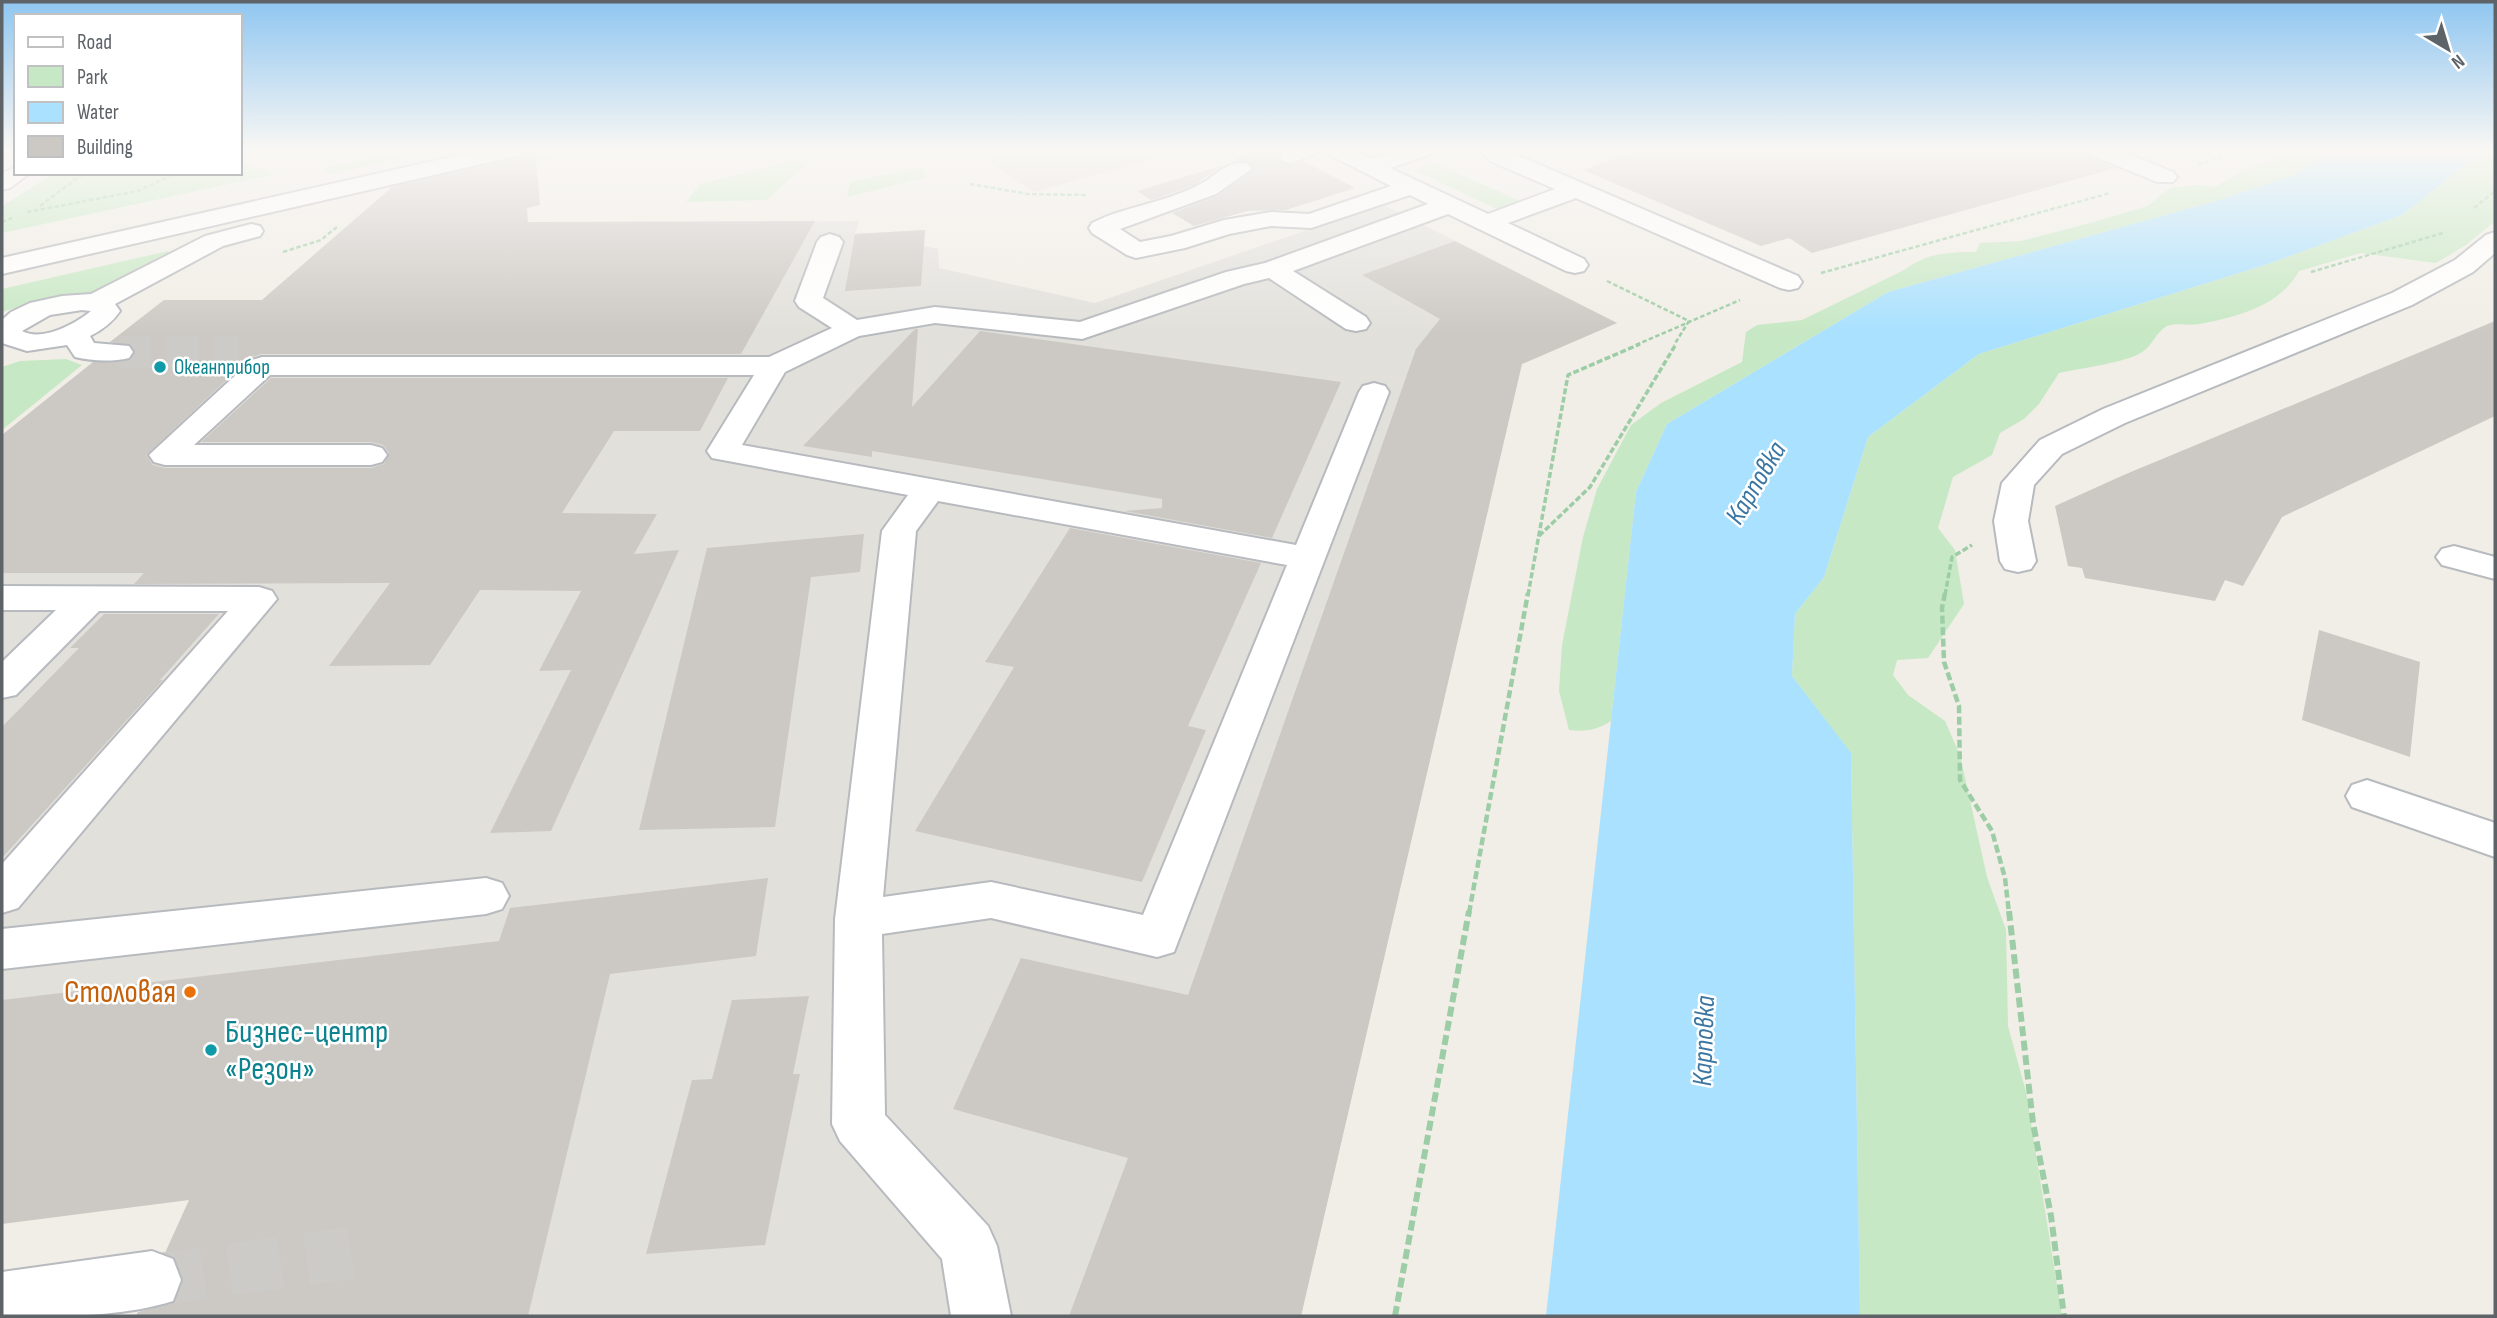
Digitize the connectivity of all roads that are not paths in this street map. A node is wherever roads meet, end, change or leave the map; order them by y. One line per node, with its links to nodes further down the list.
1 (248, 211): 13 (street)
2 (255, 211): 15 (street)
3 (273, 211): 20 (street)
4 (1142, 211): 5 (street)
5 (1342, 211)
6 (1434, 211): 17 (street)
7 (1460, 211): 10 (street)
8 (1520, 211): 10 (street)
9 (1623, 211): 19 (street)
10 (1486, 223): 14 (street)
11 (2495, 240): 16 (street)
12 (830, 242): 22 (street)
13 (2, 254)
14 (1576, 265)
15 (2, 266)
16 (2463, 266): 18 (street); 33 (street)
17 (1273, 268): 21 (street); 22 (street)
18 (2494, 275)
19 (1789, 282)
20 (95, 303): 23 (street); 24 (street)
21 (1356, 323)
22 (852, 328): 27 (street)
23 (74, 334): 24 (street); 25 (street)
24 (32, 342): 26 (street)
25 (119, 352)
26 (2, 357)
27 (774, 366): 29 (street); 30 (street)
28 (1374, 392): 32 (street)
29 (371, 455)
30 (929, 489): 32 (street); 42 (street)
31 (2454, 557): 34 (street)
32 (1307, 558): 42 (street)
33 (2018, 561)
34 (2495, 568)
35 (2, 598): 36 (street)
36 (89, 599): 37 (street); 40 (street)
37 (2, 685)
38 (2367, 796): 39 (street)
39 (2495, 840)
40 (2, 895)
41 (486, 896): 43 (street)
42 (858, 919): 46 (street)
43 (2, 949)
44 (152, 1280): 45 (street)
45 (2, 1301)
46 (981, 1316)

